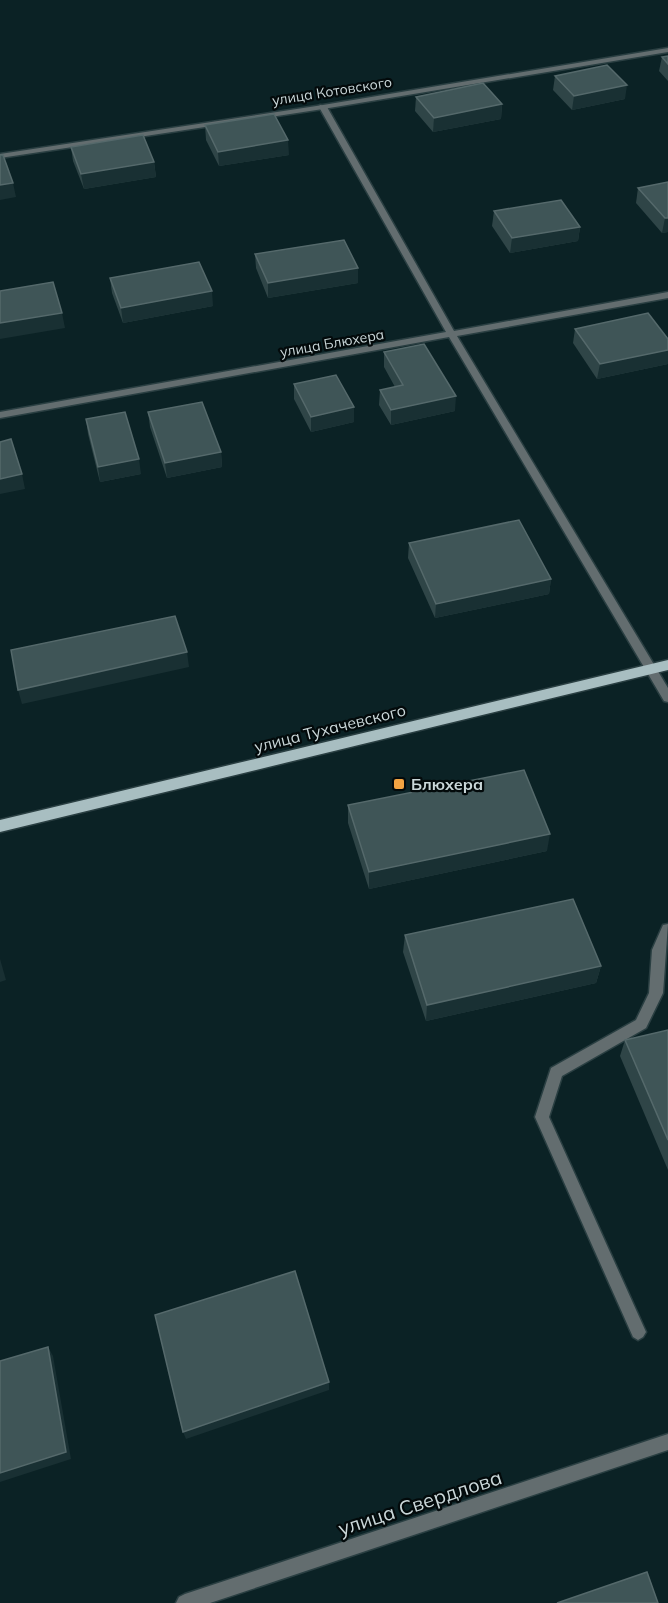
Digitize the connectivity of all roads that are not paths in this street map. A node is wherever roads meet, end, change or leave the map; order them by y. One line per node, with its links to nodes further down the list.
1 (668, 50): 2 (street, улица Котовского)
2 (322, 107): 3 (street, улица Котовского); 5 (street)
3 (0, 156)
4 (668, 296): 5 (street, улица Блюхера)
5 (452, 335): 6 (street, улица Блюхера); 8 (street)
6 (0, 414)
7 (668, 665): 8 (main road, улица Тухачевского)
8 (650, 669): 9 (street); 10 (main road, улица Тухачевского)
9 (668, 698)
10 (0, 826)
11 (668, 929): 12 (street)
12 (639, 1332)
13 (668, 1442): 14 (street, улица Свердлова)
14 (184, 1603)

